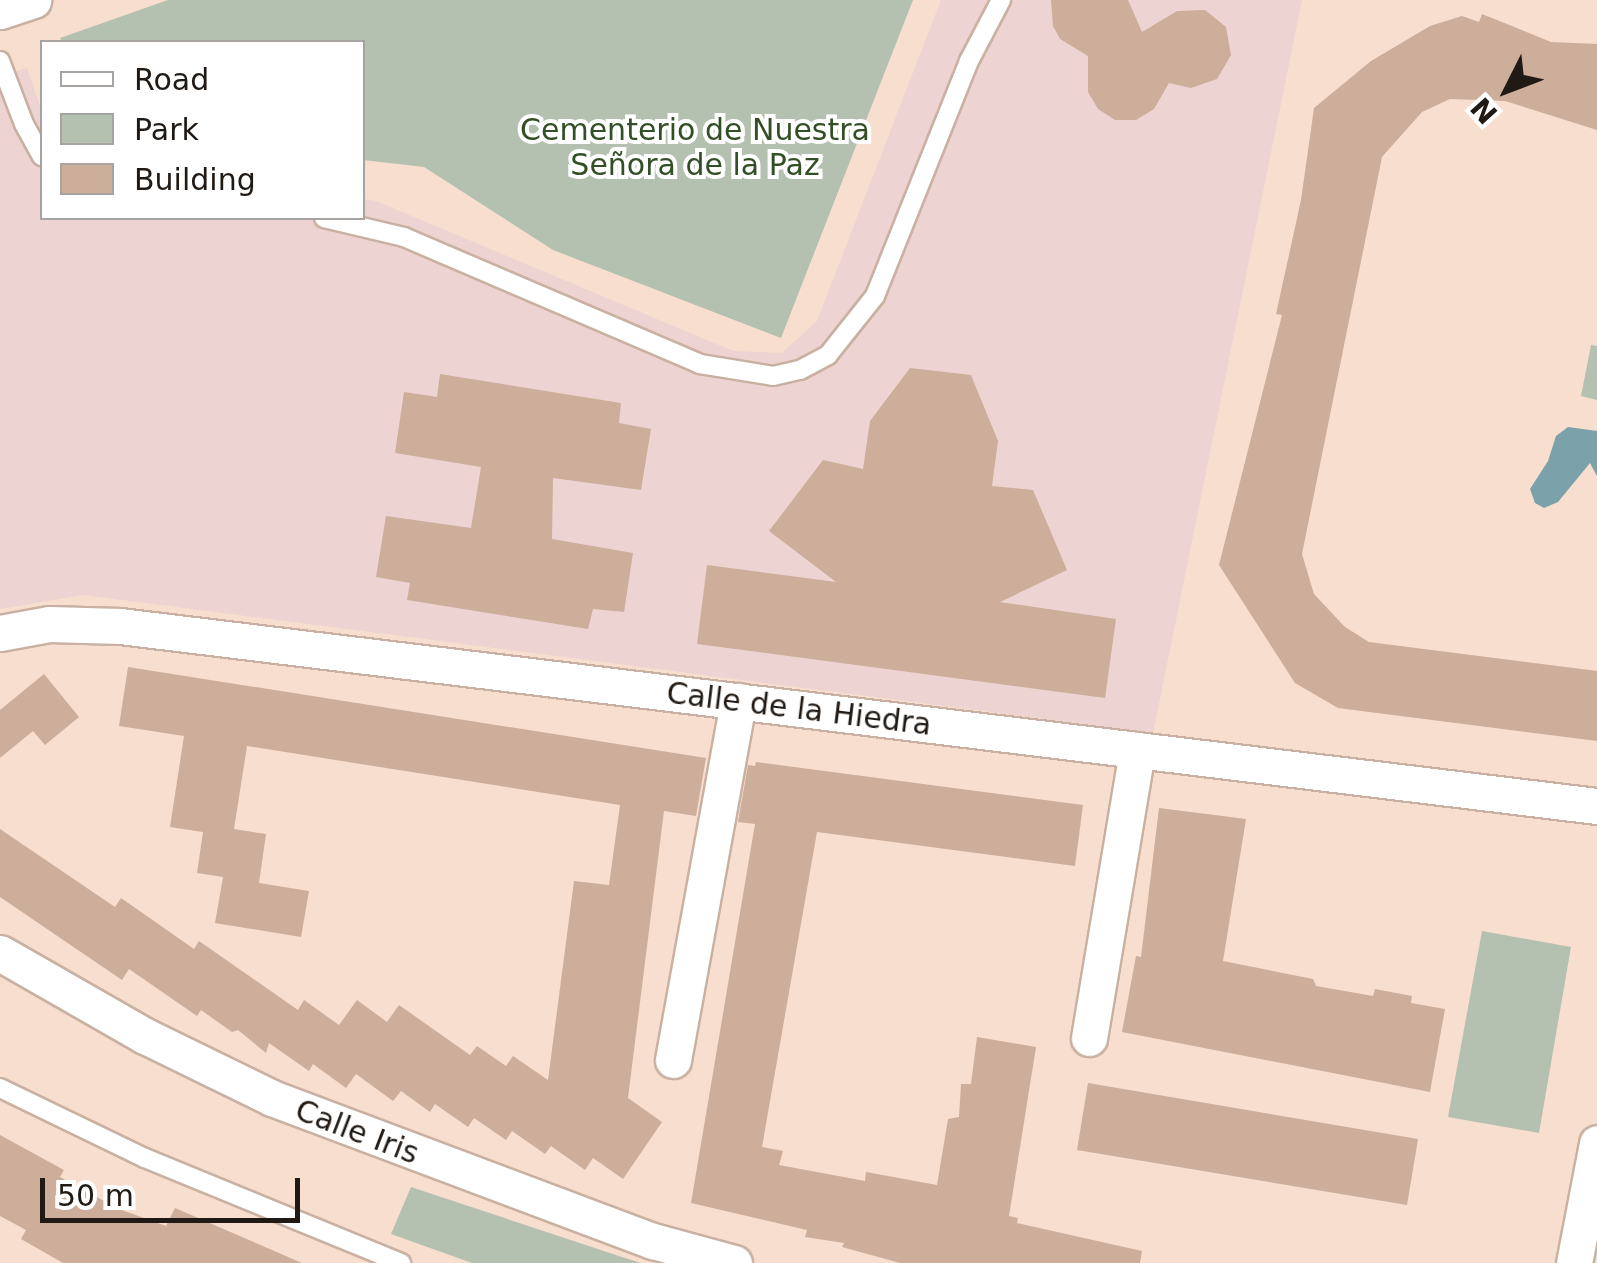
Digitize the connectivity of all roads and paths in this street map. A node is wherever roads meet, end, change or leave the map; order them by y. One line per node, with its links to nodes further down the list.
1 (33, 0): 3 (street)
2 (1001, 0): 6 (lane)
3 (0, 10)
4 (0, 61): 5 (lane)
5 (40, 152)
6 (332, 220)
7 (0, 633): 8 (street, Calle de la Hiedra)
8 (738, 701): 9 (street, Calle de la Hiedra); 13 (street)
9 (1137, 750): 10 (street, Calle de la Hiedra); 12 (street)
10 (1597, 806)
11 (0, 953): 18 (street, Calle Iris)
12 (1089, 1038)
13 (673, 1060)
14 (0, 1088): 16 (lane)
15 (1597, 1143): 19 (street)
16 (379, 1260): 17 (lane)
17 (401, 1263)
18 (734, 1263)
19 (1574, 1263)

